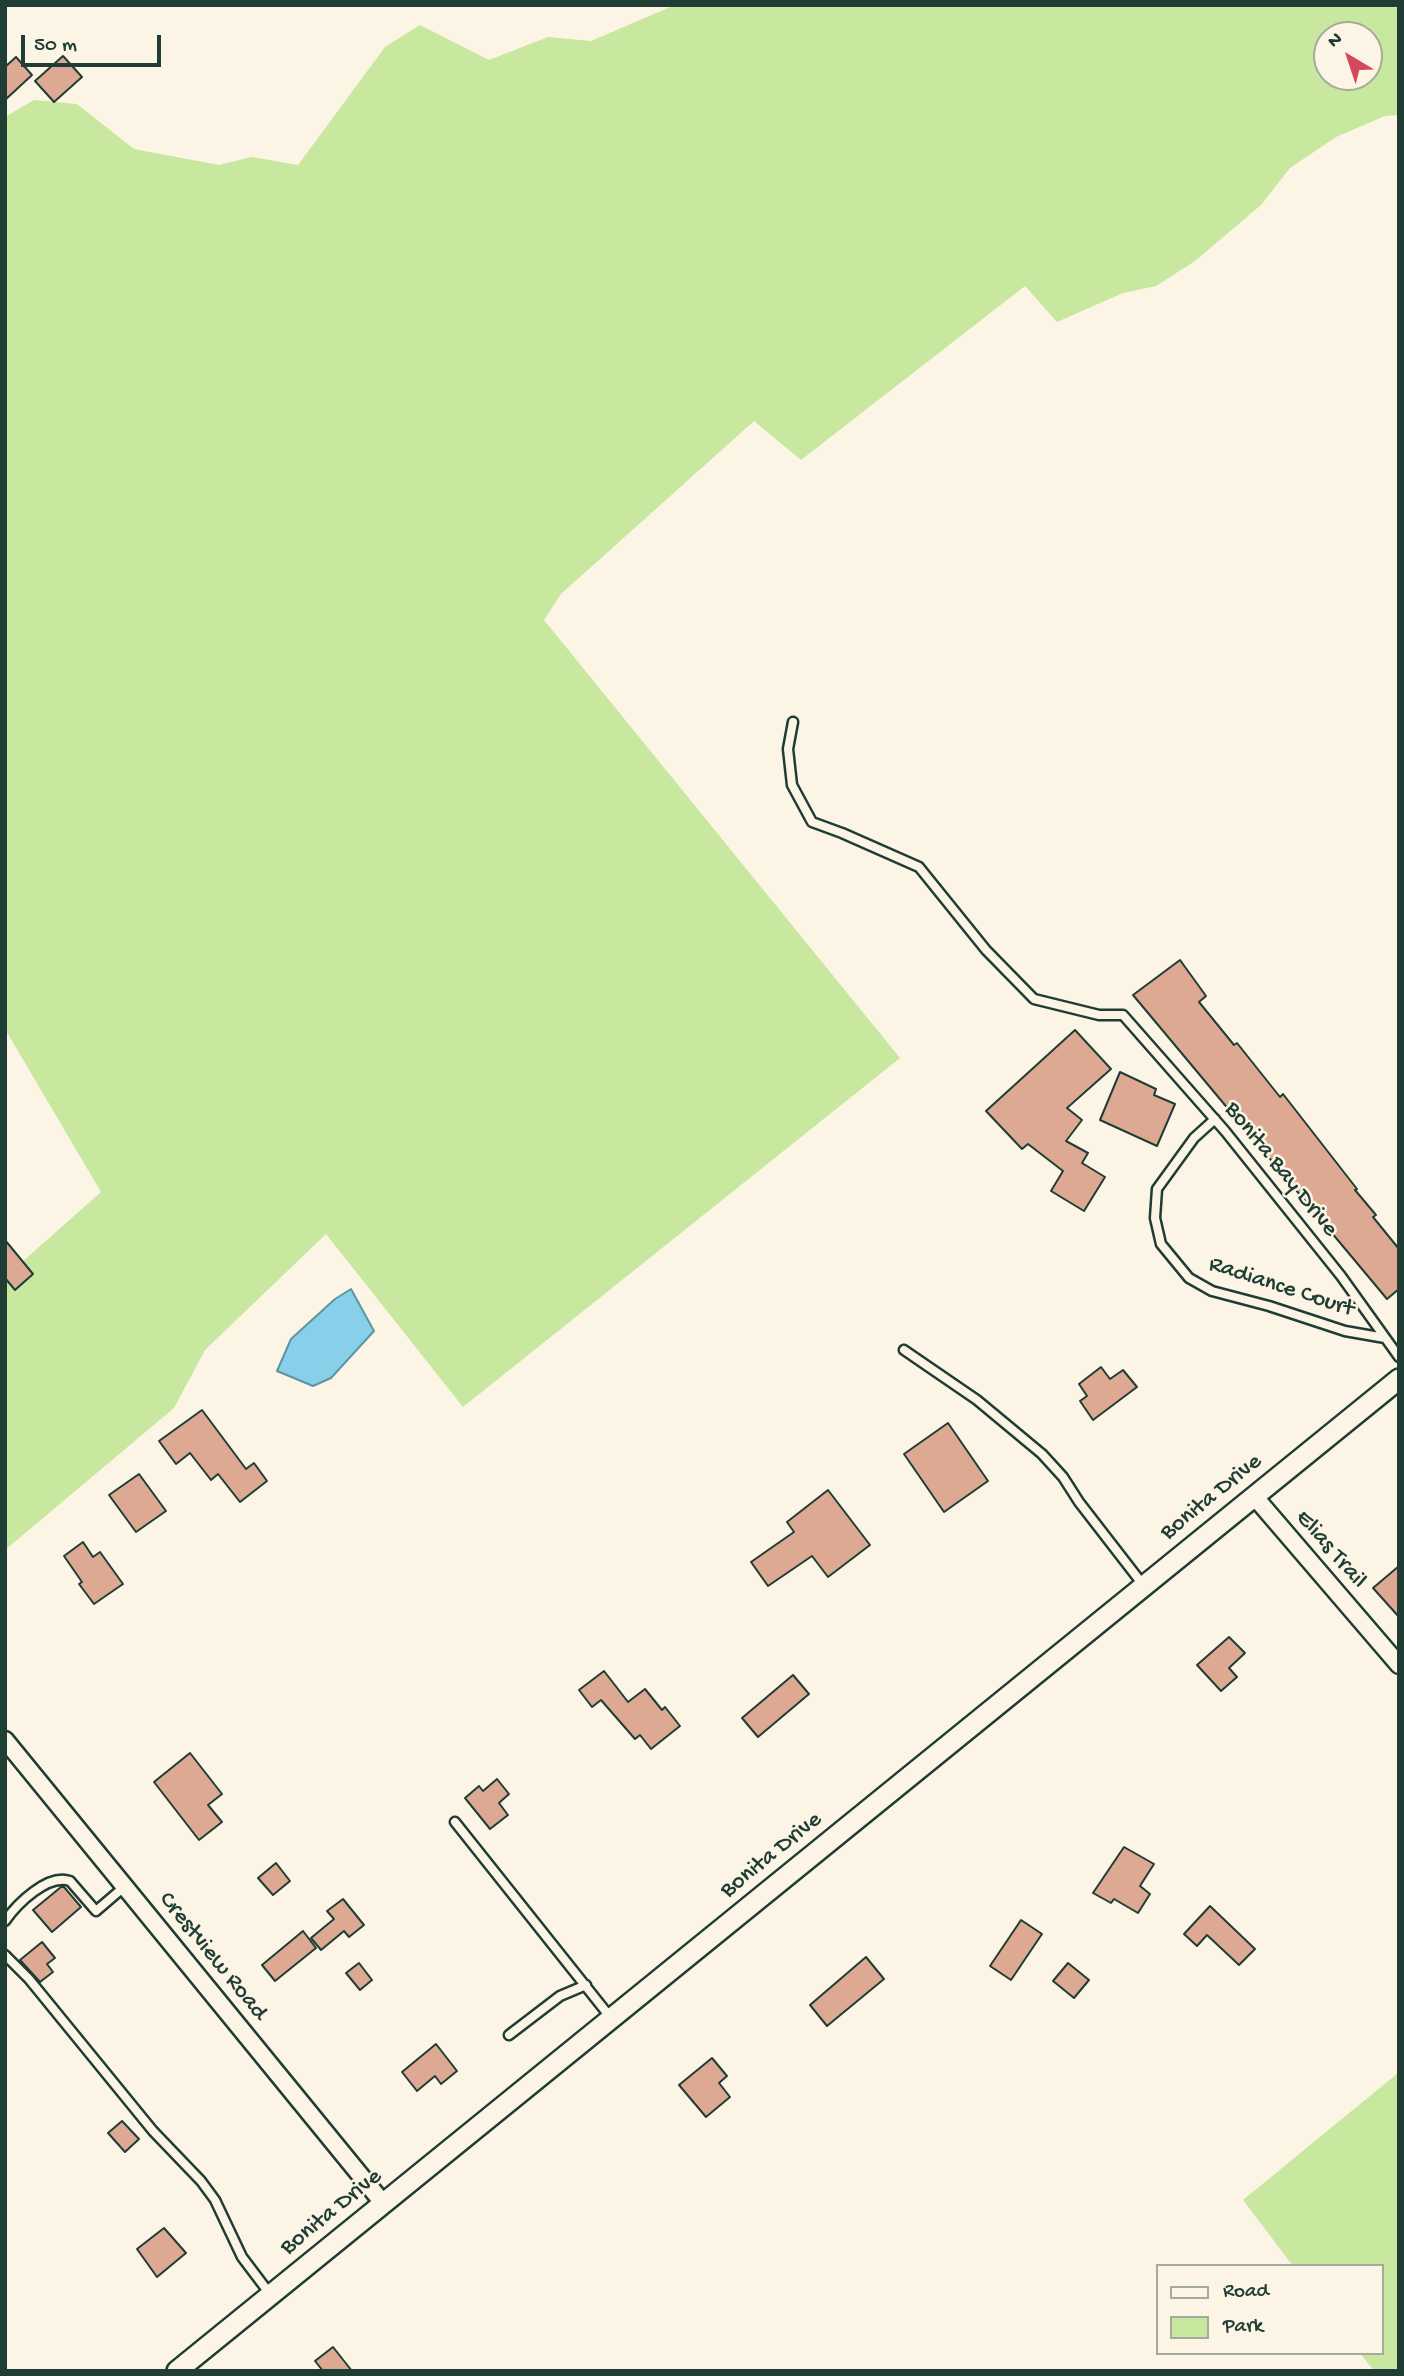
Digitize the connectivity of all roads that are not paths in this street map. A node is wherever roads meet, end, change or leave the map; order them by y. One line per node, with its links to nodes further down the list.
1 (793, 722): 2 (lane, Bonita Bay Drive)
2 (1214, 1119): 3 (lane, Bonita Bay Drive); 3 (lane, Radiance Court)
3 (1385, 1338): 5 (lane, Bonita Bay Drive)
4 (904, 1350): 8 (lane)
5 (1399, 1357)
6 (1399, 1379): 7 (street, Bonita Drive)
7 (1254, 1496): 8 (street, Bonita Drive); 9 (street, Elias Trail)
8 (1144, 1586): 16 (street, Bonita Drive)
9 (1399, 1665)
10 (5, 1740): 12 (street, Crestview Road)
11 (455, 1822): 15 (lane)
12 (125, 1887): 13 (lane); 18 (street, Crestview Road)
13 (5, 1921)
14 (5, 1955): 19 (lane)
15 (586, 1985): 16 (lane); 17 (lane)
16 (611, 2018): 18 (street, Bonita Drive)
17 (509, 2035)
18 (383, 2203): 19 (street, Bonita Drive)
19 (270, 2294): 20 (street, Bonita Drive)
20 (177, 2371)

